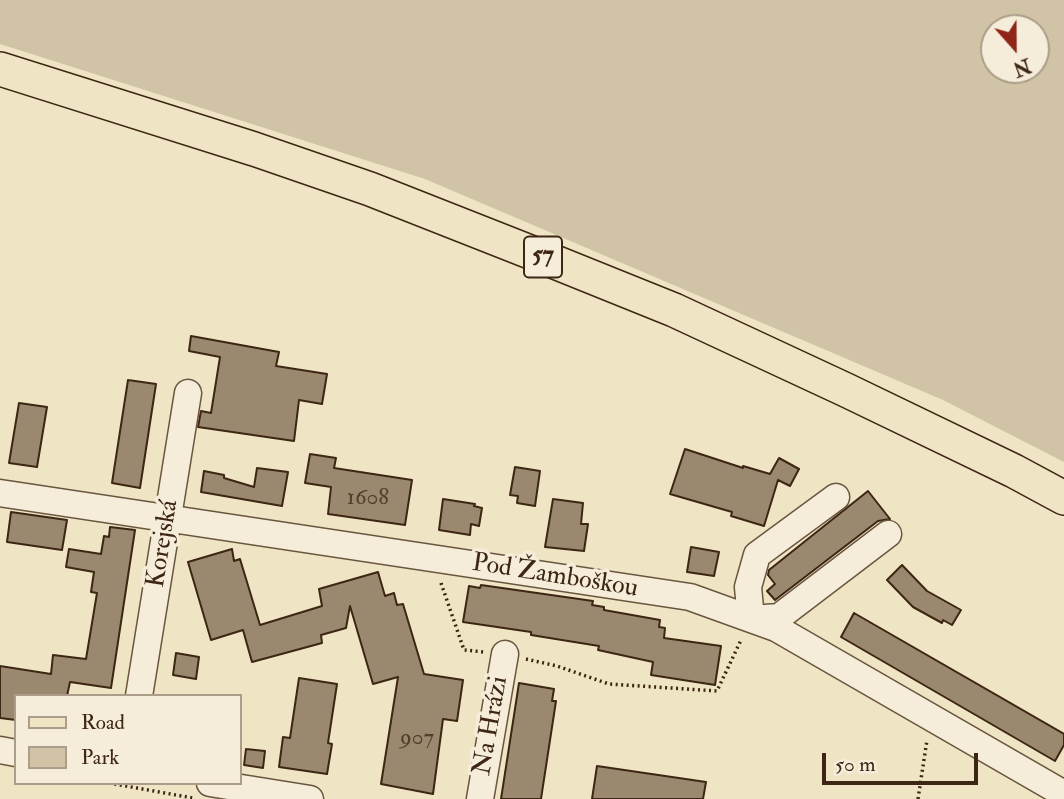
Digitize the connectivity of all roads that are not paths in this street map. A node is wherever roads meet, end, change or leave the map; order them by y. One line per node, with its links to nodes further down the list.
1 (0, 69): 5 (main road, 57)
2 (188, 393): 6 (street, Korejská)
3 (0, 493): 6 (street, Pod Žamboškou)
4 (836, 497): 8 (street)
5 (1064, 498)
6 (168, 519): 8 (street, Pod Žamboškou); 10 (street, Korejská)
7 (888, 534): 8 (street)
8 (751, 619): 12 (street, Pod Žamboškou)
9 (505, 654): 14 (street, Na Hrázi)
10 (139, 694)
11 (222, 785): 13 (street)
12 (1064, 794)
13 (310, 799)
14 (480, 799)

